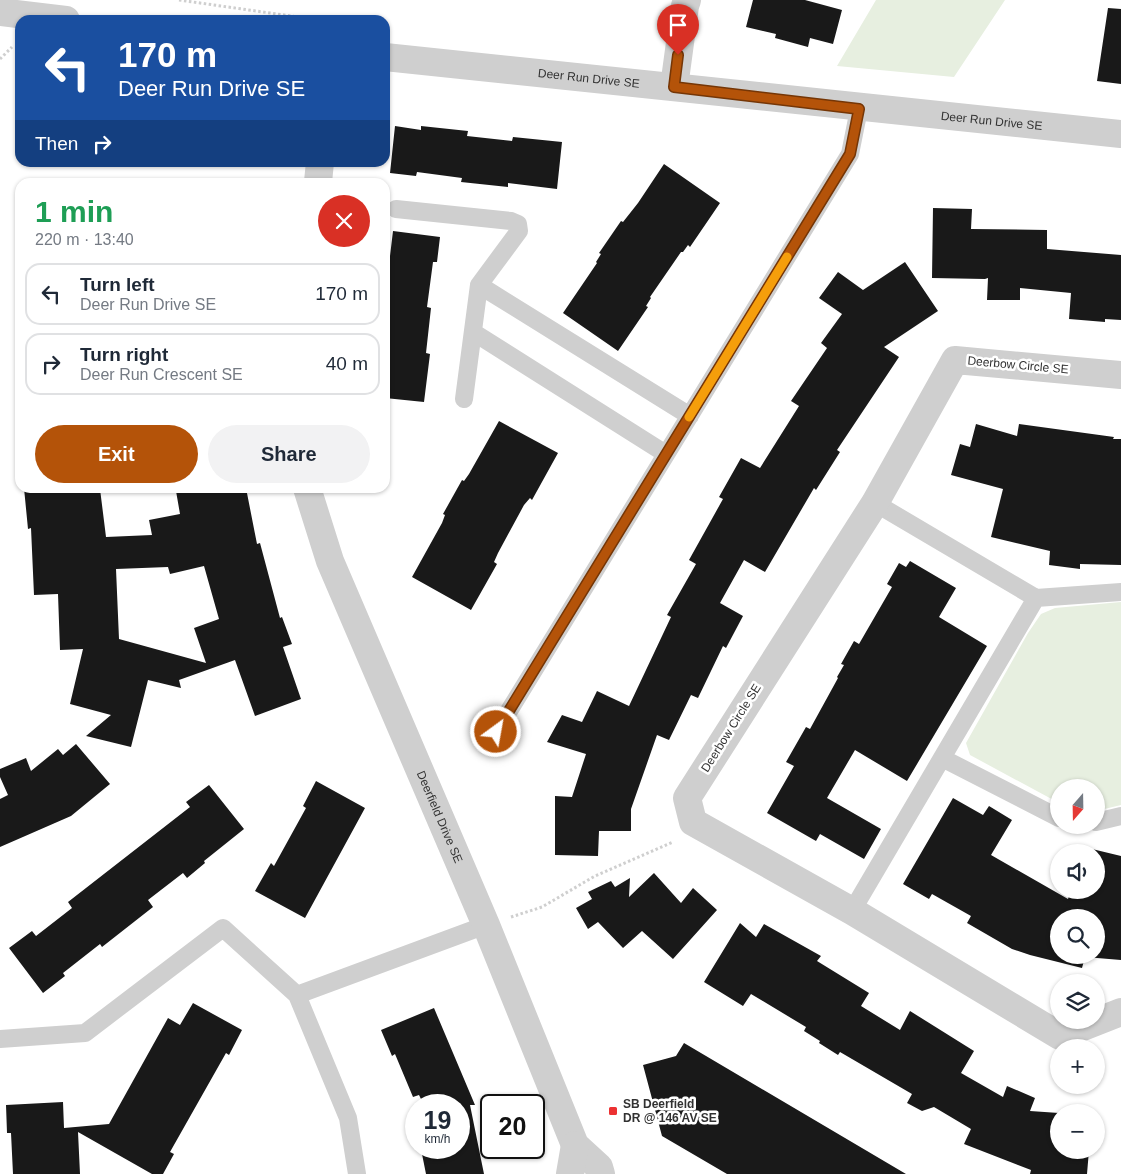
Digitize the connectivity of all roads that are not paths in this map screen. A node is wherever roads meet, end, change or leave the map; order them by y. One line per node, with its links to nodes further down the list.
1 (687, 0): 5 (street)
2 (0, 12): 3 (street)
3 (25, 15)
4 (390, 58): 5 (street, Deer Run Drive SE)
5 (674, 87): 6 (street, Deer Run Drive SE)
6 (859, 109): 7 (street, Deer Run Drive SE); 13 (lane)
7 (1121, 134)
8 (396, 208): 9 (lane)
9 (479, 285): 10 (lane); 13 (lane)
10 (473, 332): 12 (lane); 14 (lane)
11 (1121, 375): 16 (street, Deerbow Circle SE)
12 (464, 399)
13 (690, 416): 14 (lane)
14 (666, 454): 19 (lane)
15 (309, 493): 25 (street, Deerfield Drive SE)
16 (875, 503): 18 (lane); 24 (street, Deerbow Circle SE)
17 (1121, 592): 18 (lane)
18 (1036, 598): 20 (lane)
19 (496, 732)
20 (942, 758): 21 (lane); 24 (lane)
21 (1050, 813)
22 (1121, 816): 23 (lane)
23 (1105, 820)
24 (852, 911): 27 (street, Deerbow Circle SE)
25 (486, 925): 26 (lane); 29 (street, Deerfield Drive SE)
26 (297, 995): 28 (lane); 30 (lane)
27 (1121, 1012)
28 (0, 1039)
29 (575, 1145): 31 (street); 32 (street, Deerfield Drive SE)
30 (357, 1174)
31 (570, 1174)
32 (601, 1174)

